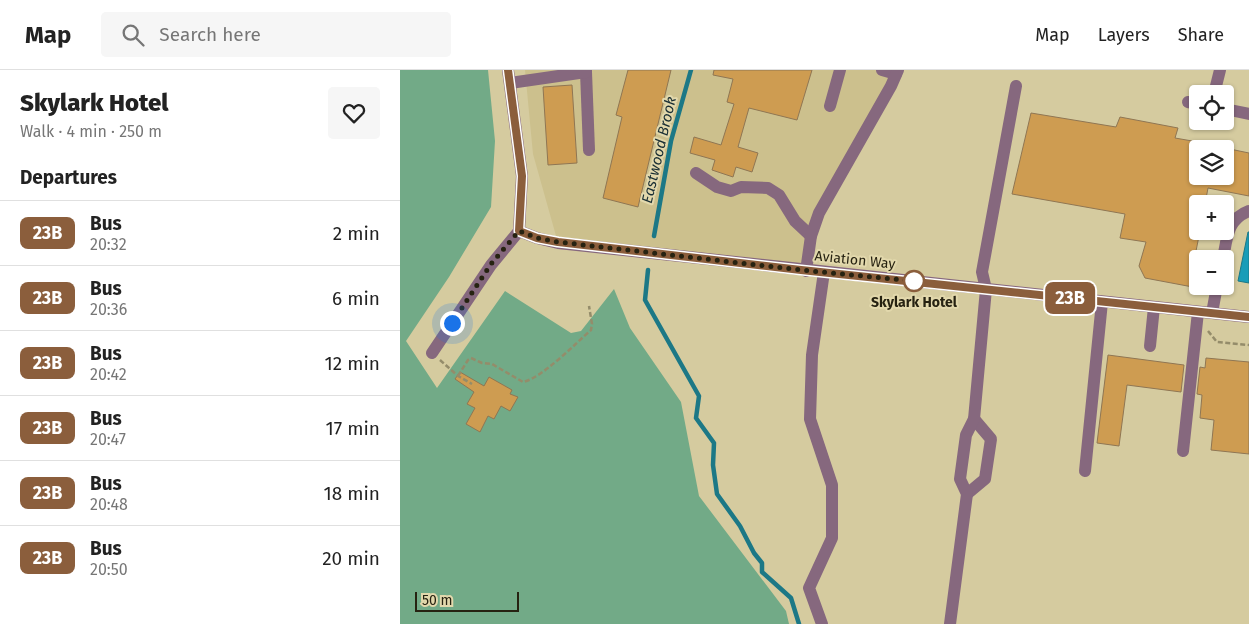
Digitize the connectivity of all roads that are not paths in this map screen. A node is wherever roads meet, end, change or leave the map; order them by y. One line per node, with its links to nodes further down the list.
1 (840, 70): 9 (street)
2 (882, 70): 5 (street)
3 (1220, 70): 7 (street)
4 (586, 71): 6 (street); 12 (street)
5 (897, 72): 16 (street)
6 (509, 76): 15 (street)
7 (1216, 85)
8 (1016, 86): 20 (street)
9 (830, 106)
10 (1234, 111): 11 (street)
11 (1249, 114)
12 (590, 150)
13 (696, 173): 16 (street)
14 (1249, 211): 17 (street)
15 (519, 231): 18 (street, Aviation Way); 28 (street)
16 (811, 236): 18 (street)
17 (1225, 250)
18 (806, 271): 19 (street, Aviation Way)
19 (824, 272): 20 (street, Aviation Way); 33 (street)
20 (986, 289): 22 (street, Aviation Way); 29 (street)
21 (1216, 295): 25 (street)
22 (1102, 302): 23 (street, Aviation Way); 31 (street)
23 (1154, 307): 24 (street, Aviation Way); 27 (street)
24 (1198, 312): 25 (street, Aviation Way); 30 (street)
25 (1212, 313): 26 (street, Aviation Way)
26 (1249, 317)
27 (1150, 346)
28 (432, 353)
29 (974, 419): 32 (street); 32 (street)
30 (1182, 451)
31 (1085, 471)
32 (966, 494): 34 (street)
33 (822, 624)
34 (950, 624)

